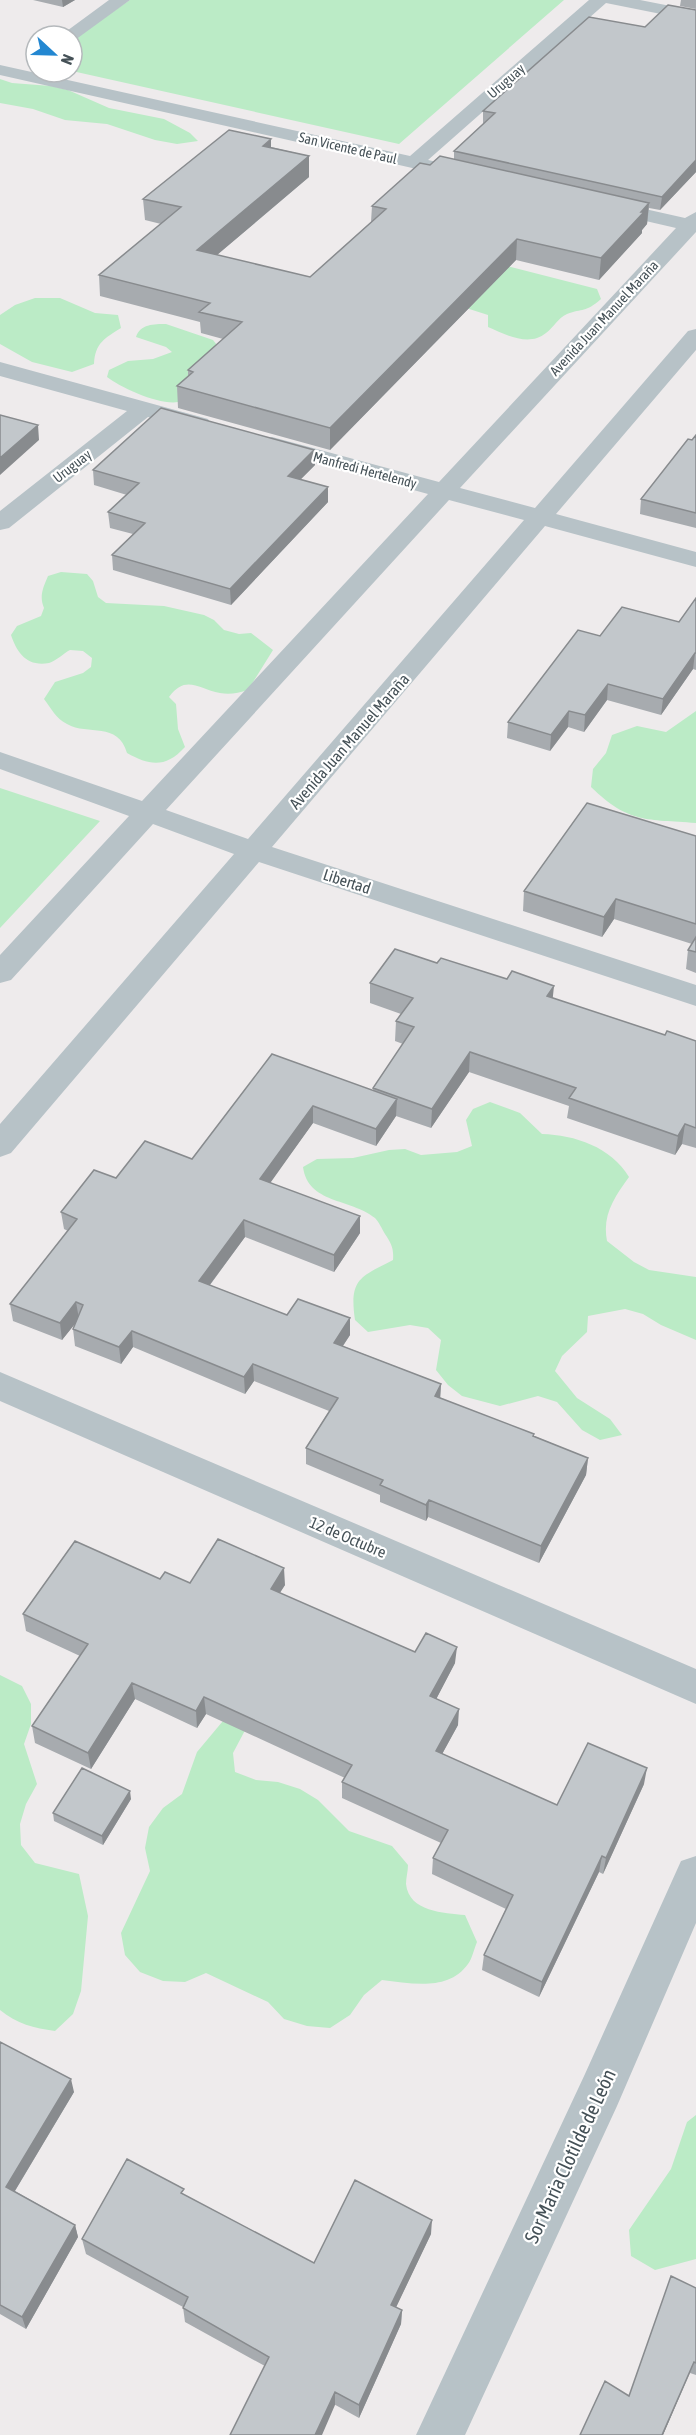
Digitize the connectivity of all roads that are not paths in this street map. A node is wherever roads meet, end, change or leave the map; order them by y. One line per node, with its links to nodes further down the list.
1 (121, 0): 5 (street)
2 (599, 0): 8 (street, Uruguay)
3 (612, 0): 4 (street)
4 (696, 16)
5 (84, 26)
6 (24, 64): 7 (street)
7 (8, 71): 8 (street, San Vicente de Paul)
8 (413, 163): 9 (street, San Vicente de Paul)
9 (482, 178)
10 (586, 201): 11 (street)
11 (694, 223): 17 (street, Avenida Juan Manuel Maraña)
12 (696, 336): 18 (street, Avenida Juan Manuel Maraña)
13 (0, 369): 14 (street)
14 (144, 409): 15 (street); 19 (street, Uruguay)
15 (225, 431)
16 (248, 437): 17 (street, Manfredi Hertelendy)
17 (444, 491): 18 (street, Manfredi Hertelendy); 22 (street, Avenida Juan Manuel Maraña)
18 (540, 518): 20 (street, Manfredi Hertelendy); 23 (street, Avenida Juan Manuel Maraña)
19 (0, 523)
20 (696, 560)
21 (0, 760): 22 (street, Libertad)
22 (147, 814): 23 (street, Libertad); 24 (street, Avenida Juan Manuel Maraña)
23 (254, 851): 25 (street, Libertad); 26 (street, Avenida Juan Manuel Maraña)
24 (0, 973)
25 (696, 996)
26 (0, 1145)
27 (0, 1386): 28 (street, 12 de Octubre)
28 (696, 1687)
29 (696, 1875): 30 (street, Sor Maria Clotilde de León)
30 (440, 2435)

